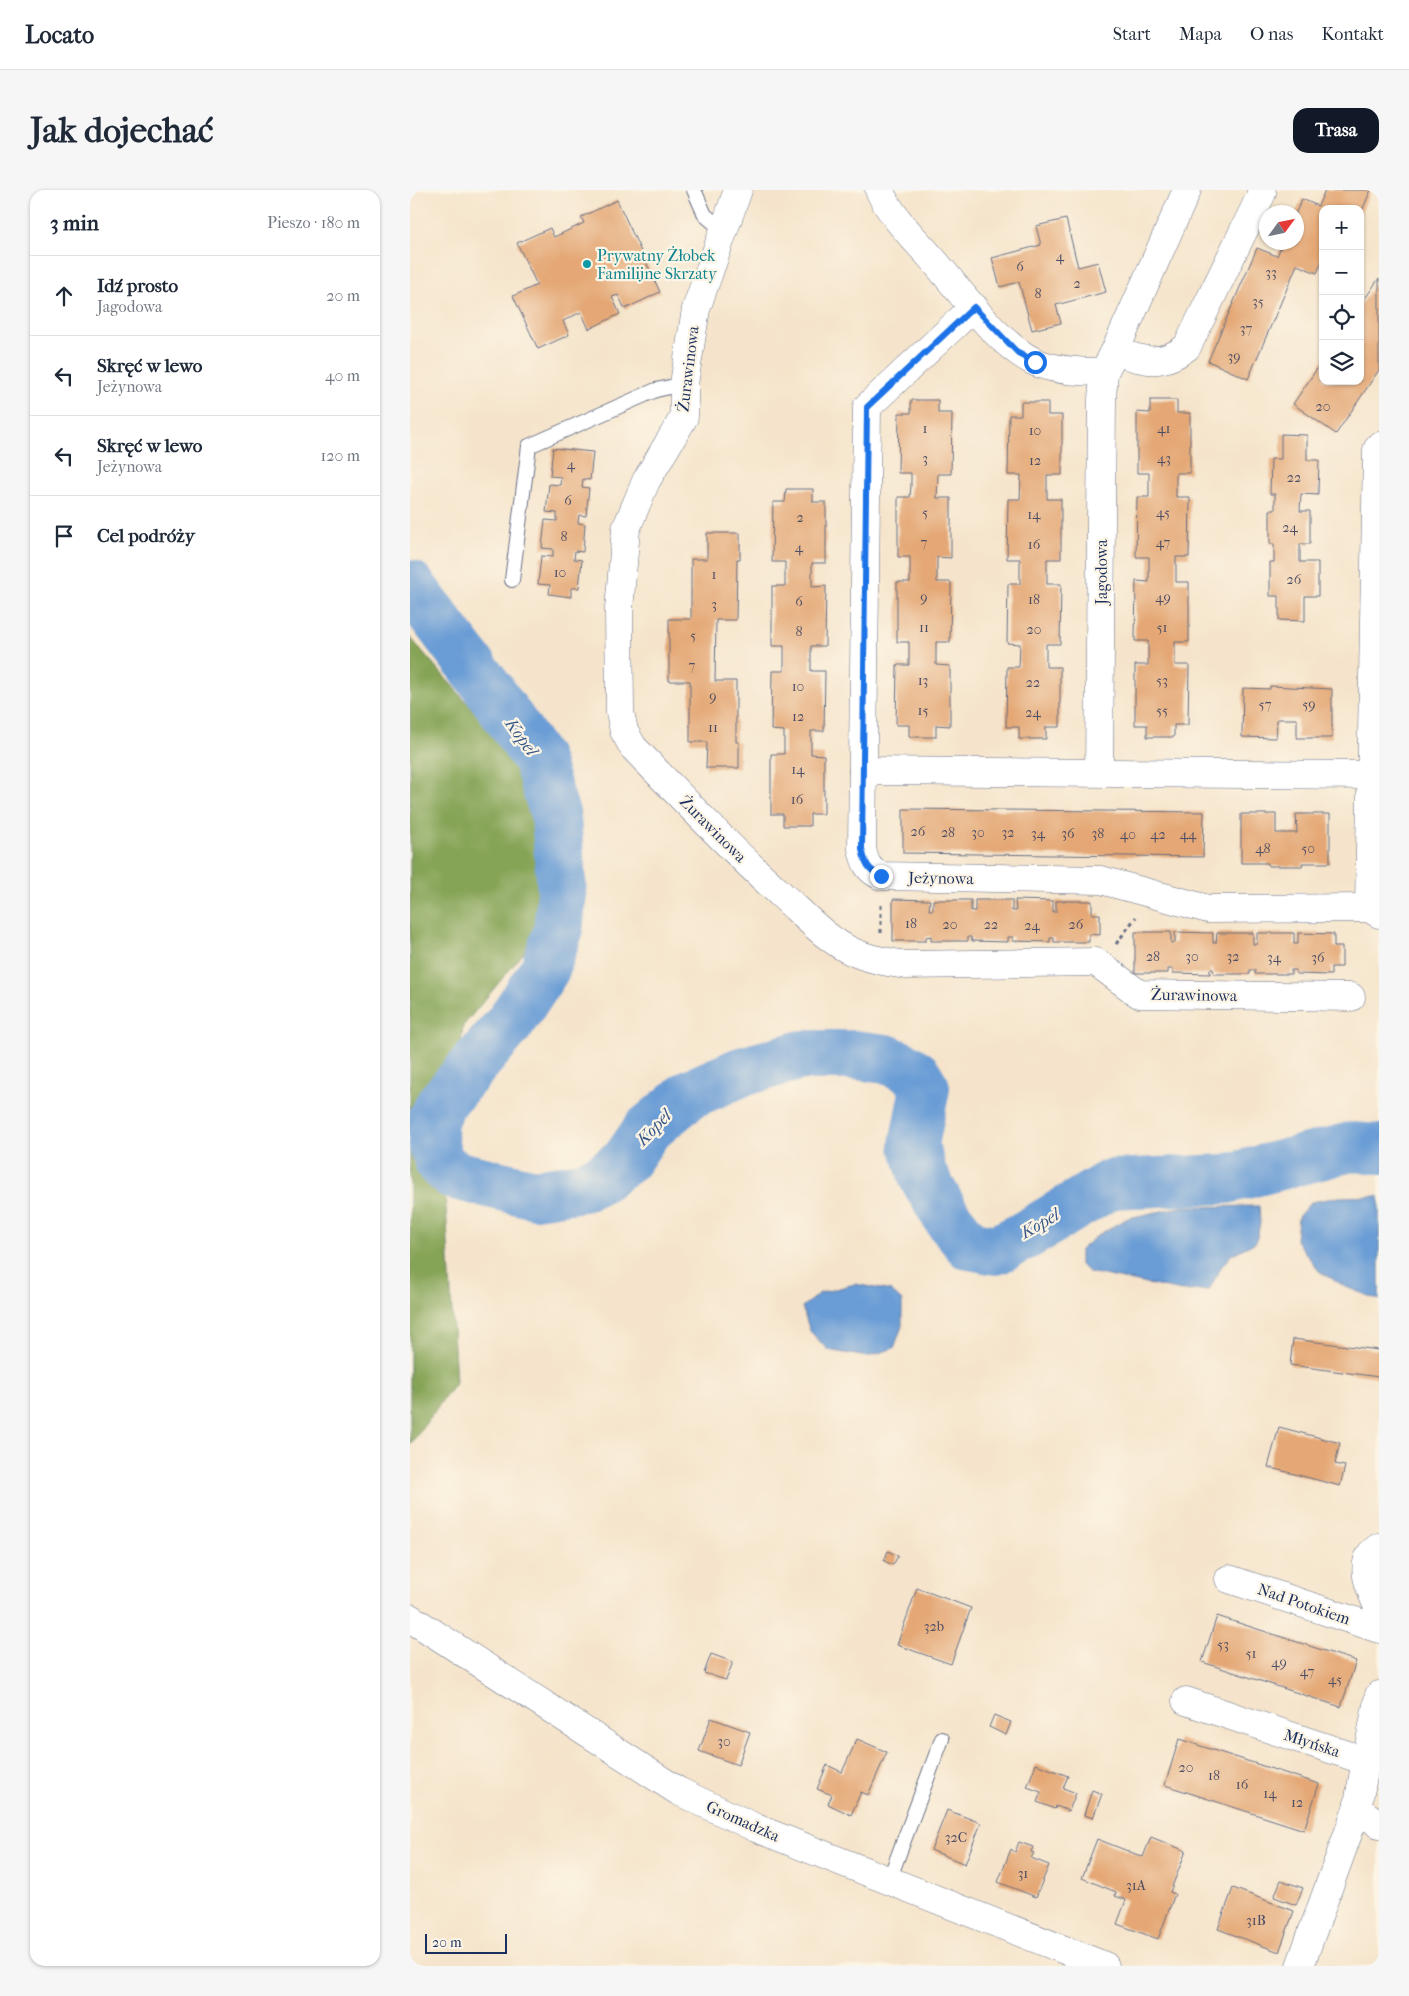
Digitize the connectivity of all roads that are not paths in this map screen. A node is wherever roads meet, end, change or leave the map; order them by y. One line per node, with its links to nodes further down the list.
1 (694, 190): 6 (lane)
2 (738, 190): 6 (street, Żurawinowa)
3 (879, 190): 7 (street)
4 (1187, 190): 8 (street, Jagodowa)
5 (1265, 191): 8 (street)
6 (723, 230): 9 (street, Żurawinowa)
7 (974, 307): 8 (street); 13 (street)
8 (1109, 362): 14 (street, Jagodowa)
9 (684, 384): 12 (lane); 17 (street, Żurawinowa)
10 (1379, 446): 11 (street)
11 (1378, 525): 15 (street)
12 (512, 580)
13 (863, 771): 14 (street); 16 (street, Jeżynowa)
14 (1099, 772): 15 (street)
15 (1376, 777): 16 (street)
16 (1374, 911)
17 (1351, 997)
18 (1379, 1547): 20 (street)
19 (1229, 1579): 22 (street, Nad Potokiem)
20 (1379, 1610)
21 (410, 1618): 29 (street, Gromadzka)
22 (1379, 1629)
23 (1379, 1695): 26 (street)
24 (1186, 1701): 26 (street, Młyńska)
25 (942, 1739): 29 (lane)
26 (1366, 1761): 27 (street)
27 (1357, 1809): 28 (street); 31 (street)
28 (1379, 1824)
29 (889, 1880): 30 (street, Gromadzka)
30 (1105, 1966)
31 (1300, 1966)

